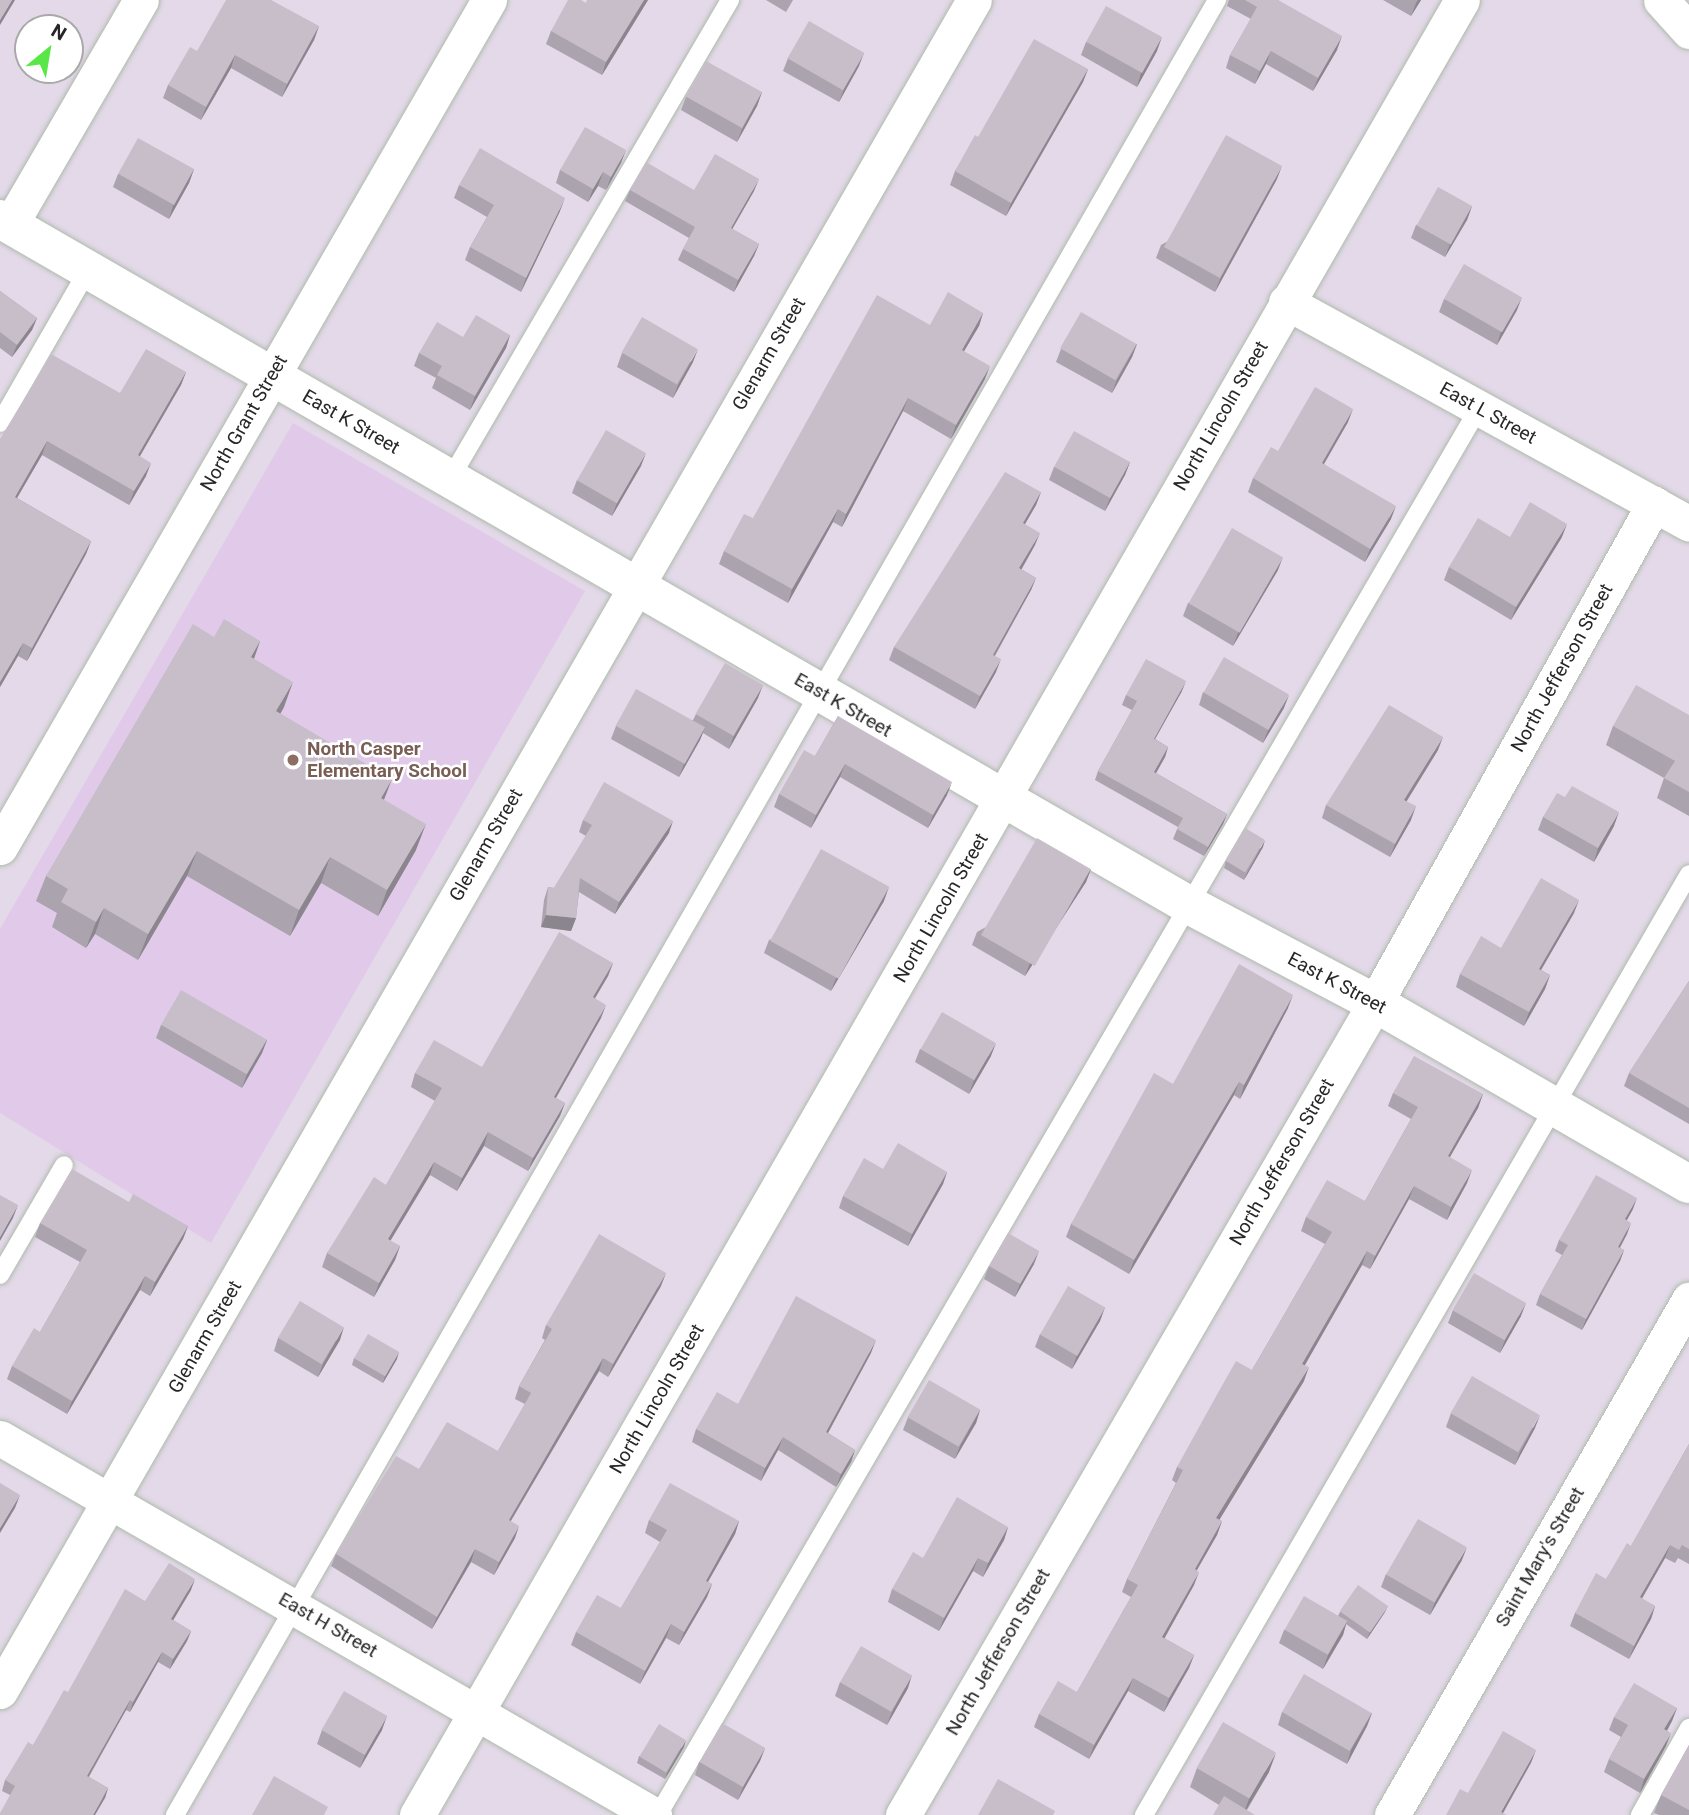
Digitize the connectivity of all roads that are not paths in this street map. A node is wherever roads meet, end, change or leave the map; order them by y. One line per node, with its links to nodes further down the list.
1 (141, 0): 9 (street)
2 (489, 0): 12 (street, North Grant Street)
3 (730, 0): 15 (lane)
4 (974, 0): 18 (street, Glenarm Street)
5 (1216, 0): 19 (lane)
6 (1462, 0): 11 (street, North Lincoln Street)
7 (1661, 0): 8 (street)
8 (1689, 31)
9 (5, 222): 10 (street, East K Street)
10 (88, 270): 12 (street, East K Street); 14 (lane)
11 (1286, 302): 13 (street, East L Street); 20 (street, North Lincoln Street)
12 (271, 376): 15 (street, East K Street); 21 (street, North Grant Street)
13 (1479, 408): 16 (street, East L Street); 23 (lane)
14 (0, 422)
15 (450, 479): 18 (street, East K Street)
16 (1654, 503): 17 (street, East L Street); 24 (street, North Jefferson Street)
17 (1689, 524)
18 (635, 585): 19 (street, East K Street); 31 (street, Glenarm Street)
19 (820, 692): 20 (street, East K Street); 32 (lane)
20 (1004, 798): 23 (street, East K Street); 34 (street, North Lincoln Street)
21 (0, 847)
22 (1689, 874): 25 (lane)
23 (1186, 904): 24 (street, East K Street); 38 (lane)
24 (1375, 1003): 25 (street, East K Street); 39 (street, North Jefferson Street)
25 (1556, 1109): 27 (street, East K Street); 40 (lane)
26 (64, 1165): 28 (lane)
27 (1689, 1184)
28 (0, 1275)
29 (1689, 1300): 41 (street, Saint Mary's Street)
30 (0, 1438): 31 (street, East H Street)
31 (111, 1500): 32 (street, East H Street); 33 (street, Glenarm Street)
32 (296, 1607): 34 (street, East H Street); 36 (lane)
33 (0, 1691)
34 (477, 1712): 37 (street, North Lincoln Street); 38 (street, East H Street)
35 (1689, 1728): 42 (lane)
36 (175, 1815)
37 (416, 1815)
38 (656, 1815)
39 (903, 1815)
40 (1144, 1815)
41 (1392, 1815)
42 (1640, 1815)

